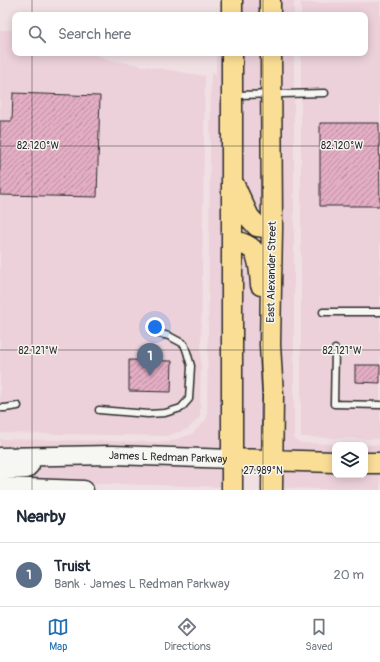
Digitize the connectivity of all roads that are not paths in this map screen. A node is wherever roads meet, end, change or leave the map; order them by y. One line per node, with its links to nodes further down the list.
1 (232, 0): 3 (main road)
2 (270, 0): 4 (main road)
3 (232, 12)
4 (270, 12)
5 (232, 56): 8 (main road)
6 (271, 56): 9 (main road, East Alexander Street)
7 (325, 93): 9 (lane)
8 (232, 95): 9 (lane); 10 (main road)
9 (271, 95): 11 (main road, East Alexander Street)
10 (232, 180): 11 (main road); 12 (main road)
11 (272, 228): 16 (main road, East Alexander Street)
12 (232, 240): 16 (main road); 24 (main road)
13 (323, 312): 14 (lane)
14 (380, 312)
15 (152, 332): 21 (lane)
16 (270, 345): 25 (main road, East Alexander Street)
17 (335, 349): 18 (lane)
18 (380, 405)
19 (18, 406): 20 (lane)
20 (0, 408)
21 (99, 410)
22 (0, 457): 23 (main road, James L Redman Parkway)
23 (38, 457): 24 (main road, James L Redman Parkway); 29 (main road)
24 (232, 459): 25 (main road, James L Redman Parkway); 32 (main road)
25 (272, 461): 26 (main road, James L Redman Parkway); 33 (main road, East Alexander Street)
26 (332, 462)
27 (368, 463): 28 (main road)
28 (380, 463)
29 (0, 470)
30 (0, 487): 31 (main road)
31 (84, 490)
32 (232, 490)
33 (272, 490)

